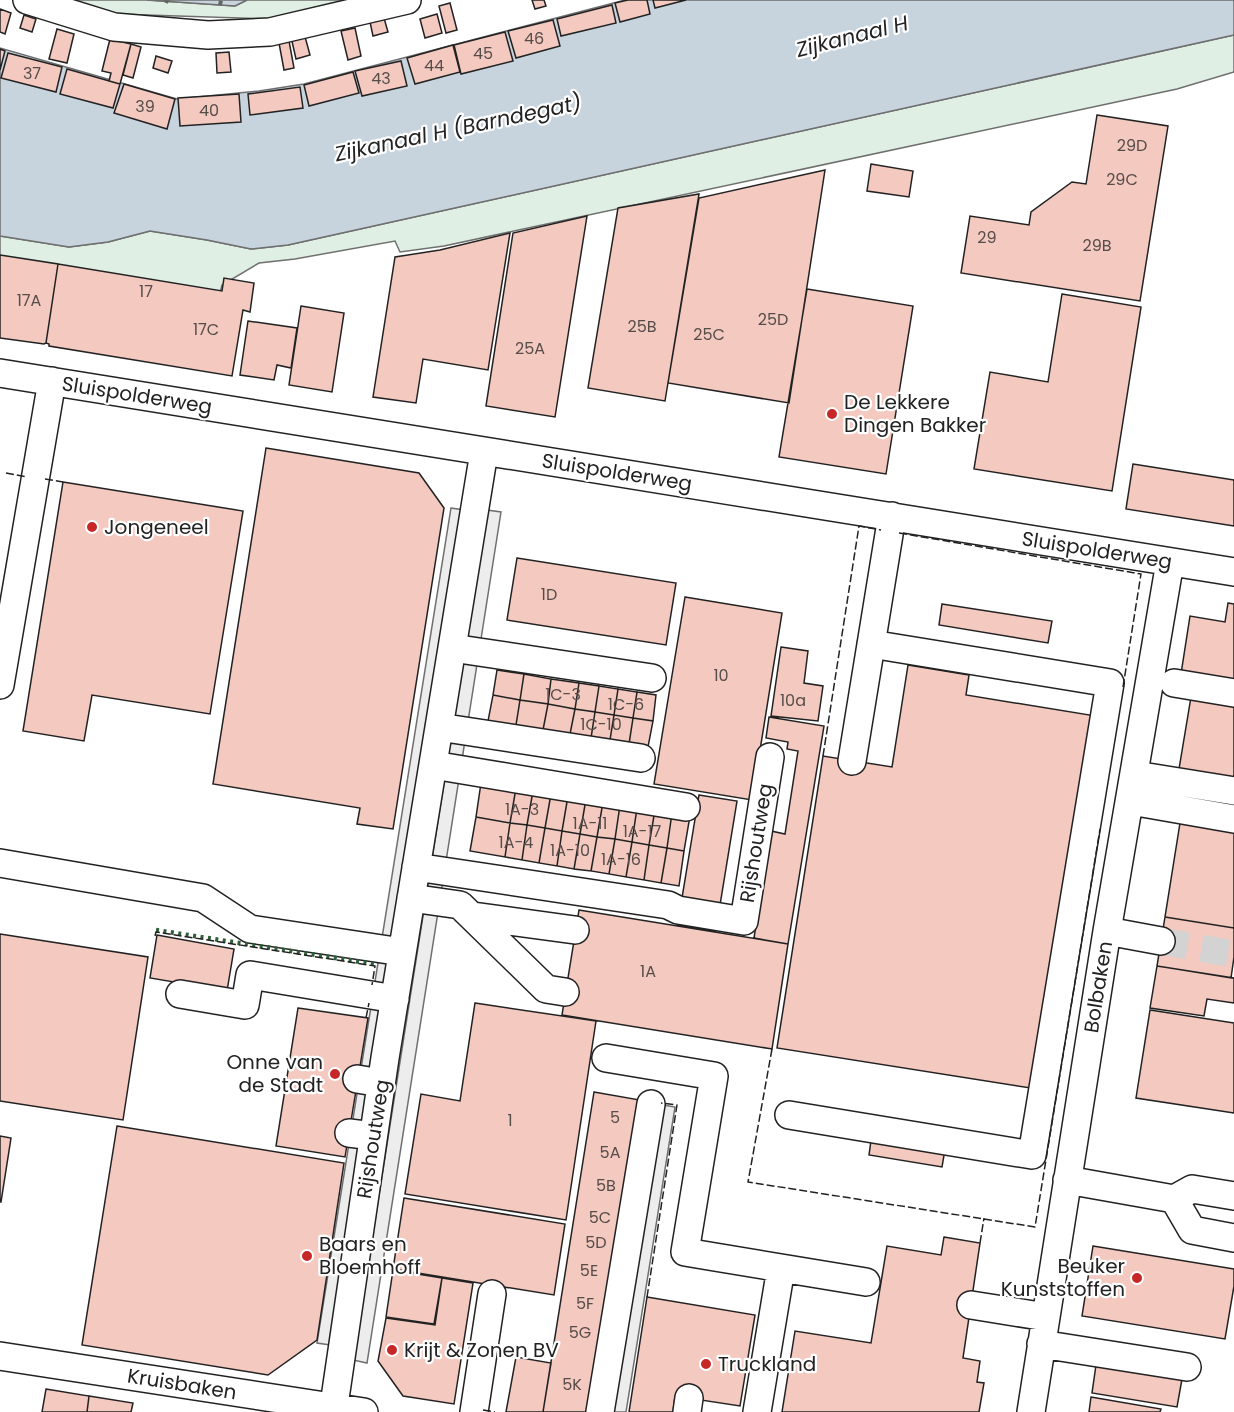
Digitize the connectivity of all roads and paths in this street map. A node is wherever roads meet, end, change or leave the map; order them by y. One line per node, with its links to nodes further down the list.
1 (27, 0): 2 (street)
2 (406, 0)
3 (0, 373): 4 (street, Sluispolderweg)
4 (52, 381): 5 (street, Sluispolderweg); 13 (street)
5 (484, 452): 6 (street, Sluispolderweg); 10 (street, Rijshoutweg)
6 (892, 516): 7 (street, Sluispolderweg); 9 (street)
7 (1170, 562): 8 (street, Sluispolderweg); 20 (street, Bolbaken)
8 (1234, 572)
9 (871, 644): 18 (street); 37 (street)
10 (452, 648): 11 (street); 15 (street, Rijshoutweg)
11 (652, 678)
12 (1174, 683): 14 (street)
13 (0, 685)
14 (1234, 693)
15 (439, 728): 17 (street); 19 (street, Rijshoutweg)
16 (770, 757): 25 (street, Rijshoutweg)
17 (641, 758)
18 (852, 761)
19 (434, 765): 22 (street); 25 (street, Rijshoutweg)
20 (1133, 788): 21 (street); 23 (street); 29 (street, Bolbaken)
21 (1234, 791)
22 (686, 807)
23 (1234, 819)
24 (0, 863): 31 (street)
25 (416, 867): 26 (street, Rijshoutweg)
26 (411, 898): 27 (street); 31 (street, Rijshoutweg)
27 (472, 916): 28 (street); 32 (street)
28 (575, 930)
29 (1107, 931): 30 (street); 38 (street, Bolbaken)
30 (1161, 941)
31 (402, 952): 34 (street, Rijshoutweg)
32 (565, 992)
33 (180, 994): 34 (street)
34 (395, 999): 50 (street, Rijshoutweg)
35 (606, 1058): 42 (street)
36 (651, 1104): 53 (street)
37 (789, 1115)
38 (1067, 1179): 40 (street); 46 (street, Bolbaken)
39 (1234, 1196): 40 (street)
40 (1174, 1199): 41 (street)
41 (1234, 1238)
42 (781, 1268): 43 (street); 54 (street)
43 (866, 1282)
44 (492, 1294): 52 (street)
45 (971, 1305): 46 (street)
46 (1046, 1317): 47 (street, Bolbaken)
47 (1041, 1344): 49 (street); 55 (street, Bolbaken)
48 (0, 1356): 50 (street, Kruisbaken)
49 (1187, 1367)
50 (333, 1409): 51 (street, Kruisbaken)
51 (364, 1412)
52 (474, 1412)
53 (600, 1412)
54 (757, 1412)
55 (1033, 1412)

